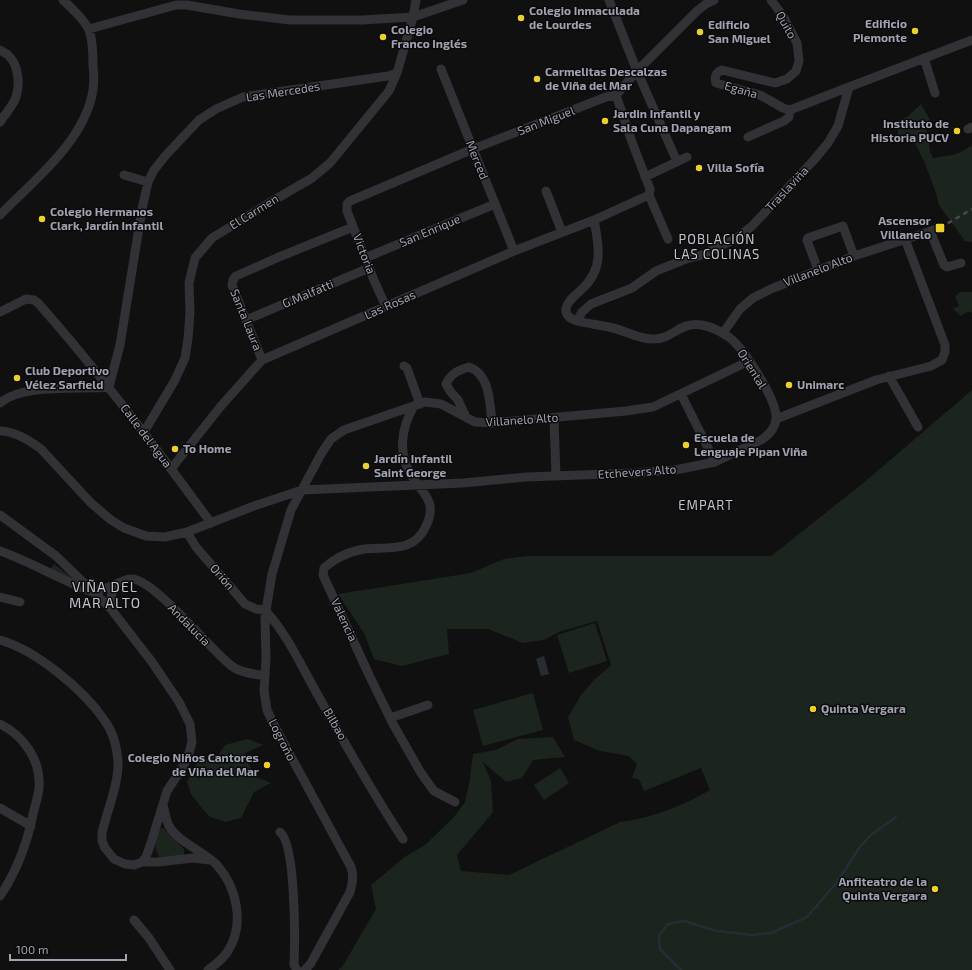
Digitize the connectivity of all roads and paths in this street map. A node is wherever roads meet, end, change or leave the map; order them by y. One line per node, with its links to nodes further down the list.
1 (63, 0): 9 (street)
2 (416, 0): 7 (street, El Carmen)
3 (463, 0): 7 (street)
4 (609, 0): 15 (street)
5 (714, 0): 15 (street)
6 (771, 0): 12 (street, Quito)
7 (413, 17): 8 (street); 9 (street); 16 (street, El Carmen)
8 (419, 27)
9 (89, 29): 33 (street)
10 (972, 40): 13 (street)
11 (0, 50): 21 (street)
12 (798, 51): 20 (street, Egaña)
13 (924, 58): 17 (street); 18 (street)
14 (441, 69): 23 (street, Merced)
15 (637, 71): 19 (street); 25 (street)
16 (397, 73): 28 (street, Las Mercedes); 66 (street, El Carmen)
17 (849, 87): 20 (street); 50 (street, Traslaviña)
18 (935, 93)
19 (616, 95): 23 (street, San Miguel); 27 (street)
20 (790, 110): 22 (street)
21 (1, 117)
22 (748, 137)
23 (473, 149): 31 (street, San Miguel); 32 (street, Merced)
24 (687, 157): 27 (street)
25 (675, 158)
26 (124, 175): 28 (street)
27 (645, 177): 30 (street)
28 (148, 182): 56 (street, Las Mercedes)
29 (546, 191): 38 (street)
30 (649, 195): 34 (street, Las Rosas); 39 (street)
31 (350, 201): 35 (street, Victoria)
32 (495, 204): 41 (street, Merced); 43 (street, San Enrique)
33 (0, 215)
34 (594, 220): 38 (street, Las Rosas); 50 (street)
35 (353, 227): 43 (street, Victoria); 49 (street, Santa Laura)
36 (940, 228): 37 (street, Villanelo Alto)
37 (930, 231): 40 (street, Villanelo Alto); 44 (street)
38 (562, 232): 41 (street, Las Rosas)
39 (668, 239)
40 (905, 239): 42 (street, Villanelo Alto); 55 (street)
41 (514, 251): 47 (street, Las Rosas)
42 (854, 256): 46 (street, Villanelo Alto); 46 (street)
43 (365, 258): 45 (street, Victoria)
44 (961, 263)
45 (369, 268): 47 (street, Victoria); 49 (street, G.Malfatti)
46 (818, 270): 51 (street, Villanelo Alto)
47 (386, 307): 52 (street, Las Rosas)
48 (0, 312): 56 (street, Calle del Agua)
49 (246, 320): 52 (street, Santa Laura)
50 (577, 321): 51 (street, Oriental)
51 (723, 333): 53 (street, Oriental)
52 (262, 360): 68 (street, Las Rosas)
53 (749, 361): 57 (street, Villanelo Alto); 62 (street, Oriental)
54 (404, 366): 59 (street)
55 (890, 376): 62 (street); 64 (street)
56 (110, 388): 58 (street); 66 (street, Calle del Agua)
57 (681, 394): 61 (street, Villanelo Alto); 67 (street)
58 (0, 403)
59 (417, 405): 60 (street, Villanelo Alto); 70 (street); 71 (street, Villanelo Alto)
60 (466, 417): 63 (street, Villanelo Alto); 63 (street)
61 (554, 418): 63 (street, Villanelo Alto); 69 (street)
62 (776, 419): 67 (street, Etchevers Alto)
63 (492, 423)
64 (918, 427)
65 (0, 431): 74 (street, Etchevers Alto)
66 (144, 432): 68 (street, Calle del Agua)
67 (715, 462): 69 (street, Etchevers Alto)
68 (171, 469): 73 (street, Calle del Agua)
69 (556, 476): 70 (street, Etchevers Alto)
70 (419, 485): 71 (street, Etchevers Alto); 85 (street, Valencia)
71 (302, 490): 73 (street, Etchevers Alto); 81 (street, Logroño)
72 (0, 515): 77 (street)
73 (211, 523): 74 (street, Etchevers Alto)
74 (187, 532): 81 (street, Orión)
75 (0, 551): 77 (street)
76 (114, 586): 77 (street, Andalucía); 80 (street); 83 (street, Andalucía)
77 (92, 591): 80 (street)
78 (0, 597): 79 (street)
79 (20, 602)
80 (111, 609): 88 (street)
81 (265, 610): 83 (street, Logroño); 94 (street, Bilbao)
82 (0, 640): 99 (street)
83 (265, 676): 106 (street, Logroño)
84 (428, 704): 85 (street)
85 (390, 718): 87 (street, Valencia)
86 (0, 724): 92 (street)
87 (455, 802)
88 (163, 805): 90 (street); 91 (street)
89 (0, 808): 92 (street)
90 (156, 824): 91 (street); 96 (street)
91 (168, 825): 95 (street)
92 (31, 826): 101 (street)
93 (280, 832): 105 (street)
94 (403, 839)
95 (186, 842): 97 (street); 98 (street)
96 (150, 846): 99 (street); 100 (street)
97 (187, 858): 98 (street); 100 (street)
98 (209, 860): 104 (street)
99 (142, 862): 100 (street)
100 (158, 862)
101 (0, 894)
102 (134, 920): 103 (street)
103 (170, 970)
104 (208, 970)
105 (297, 970)
106 (305, 970)

